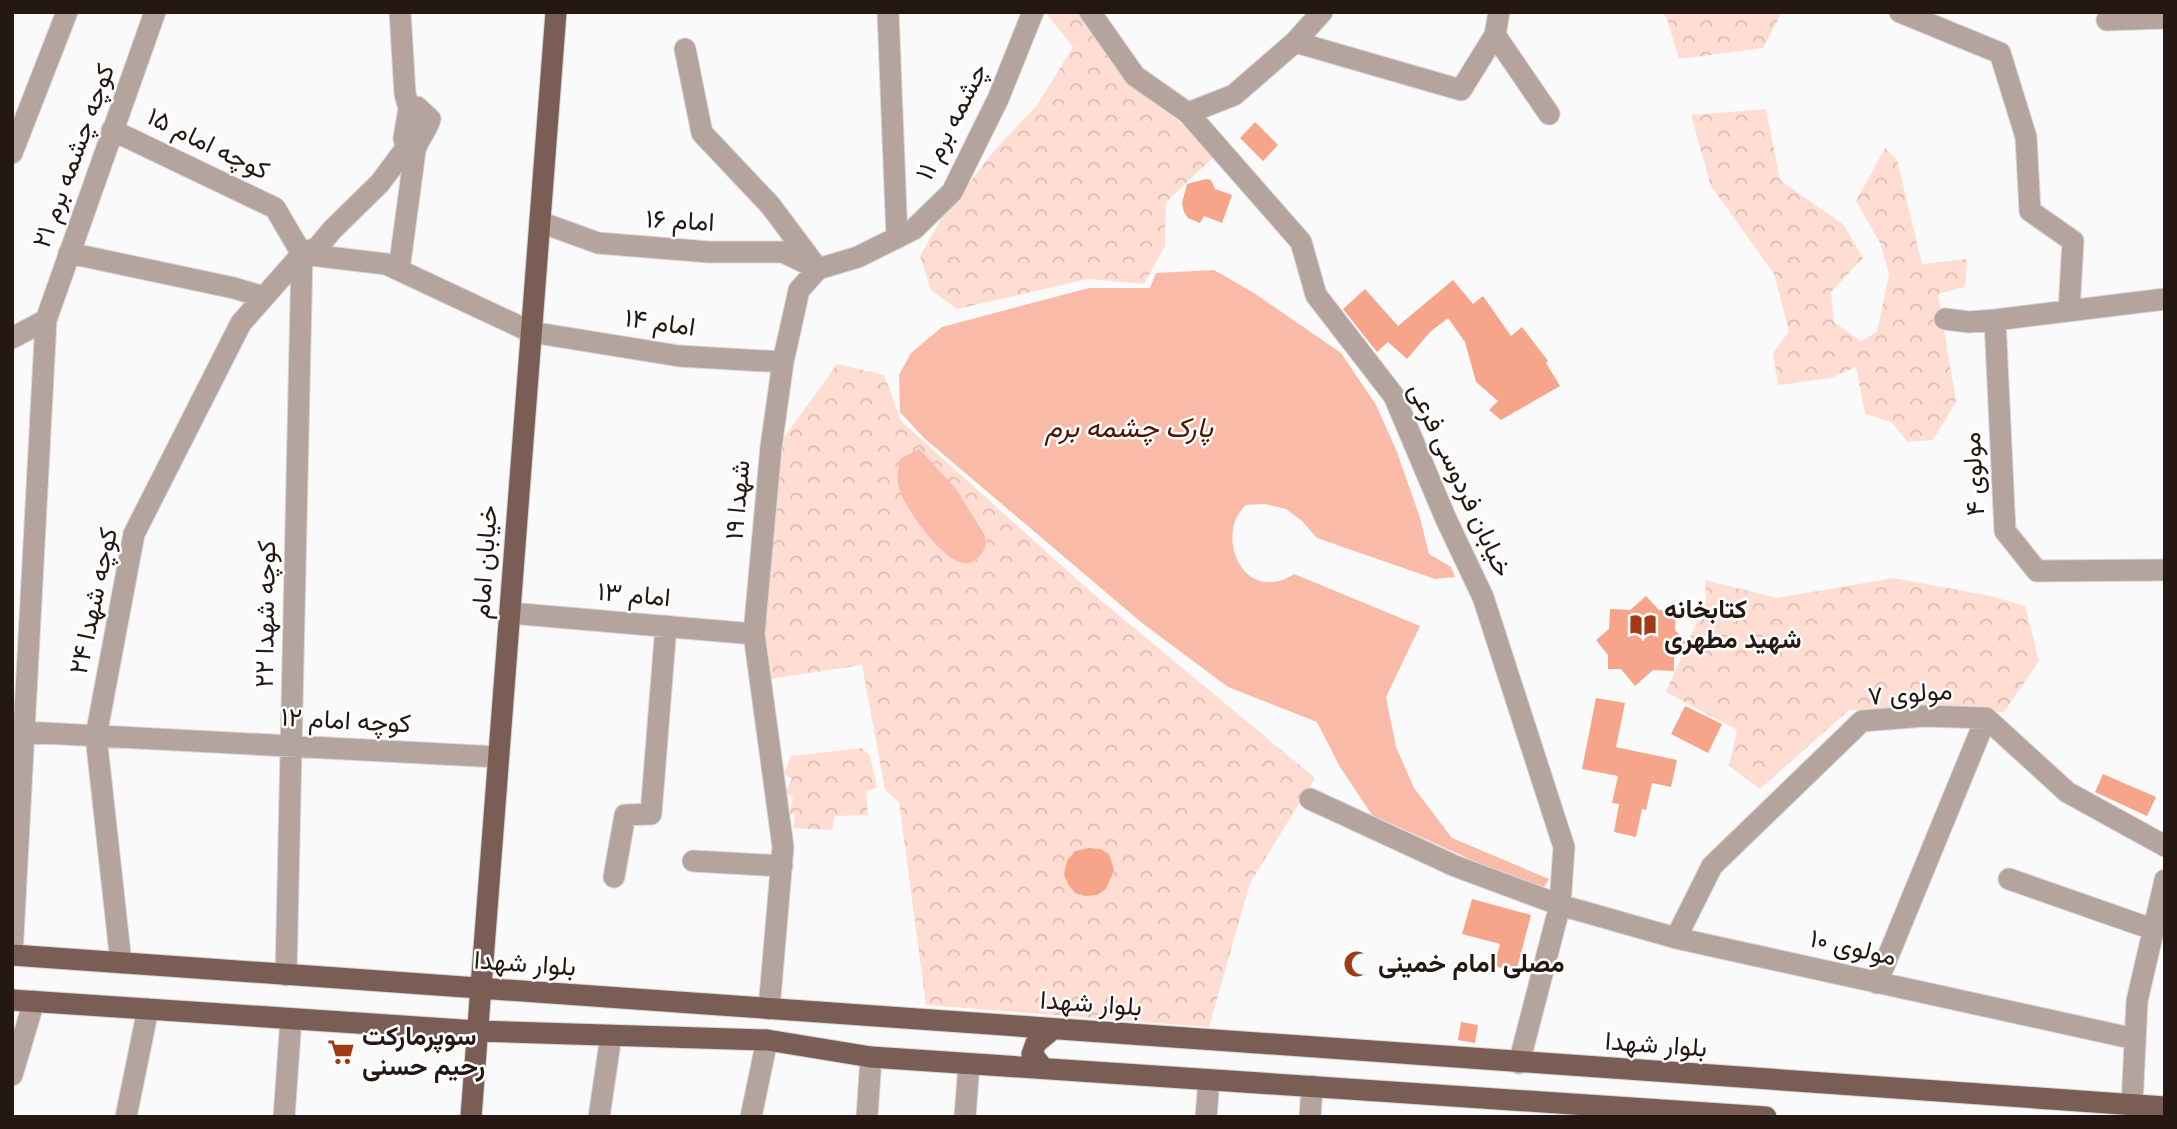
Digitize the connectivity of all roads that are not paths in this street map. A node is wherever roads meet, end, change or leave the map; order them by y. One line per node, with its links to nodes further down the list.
1 (67, 12): 20 (street)
2 (155, 12): 19 (street, کوچه چشمه برم ۲۱)
3 (400, 12): 16 (street, کوچه شهدا ۲۴)
4 (556, 12): 21 (main road, خیابان امام)
5 (888, 12): 22 (street)
6 (1033, 12): 22 (street, چشمه برم ۱۱)
7 (1090, 12): 17 (street, خیابان فردوسی فرعی)
8 (1322, 12): 14 (street)
9 (1499, 12): 13 (street)
10 (1900, 12): 29 (street)
11 (2165, 18): 12 (street)
12 (2107, 20)
13 (1495, 35): 14 (street); 18 (street)
14 (1296, 42): 17 (street)
15 (685, 49): 25 (street)
16 (409, 108): 24 (street, کوچه شهدا ۲۴); 26 (street)
17 (1188, 113): 53 (street, خیابان فردوسی فرعی)
18 (1549, 114)
19 (112, 130): 23 (street, کوچه چشمه برم ۲۱); 24 (street, کوچه امام ۱۵)
20 (12, 153)
21 (540, 222): 25 (street, امام ۱۶); 33 (main road, خیابان امام)
22 (897, 238): 25 (street, چشمه برم ۱۱)
23 (69, 253): 27 (street); 31 (street, کوچه چشمه برم ۲۱)
24 (302, 254): 26 (street); 27 (street, کوچه شهدا ۲۴); 44 (street, کوچه شهدا ۲۲)
25 (818, 269): 35 (street, شهدا ۱۹)
26 (399, 270): 33 (street)
27 (264, 297): 43 (street, کوچه شهدا ۲۴)
28 (2165, 299): 29 (street)
29 (2069, 311): 32 (street)
30 (1944, 319): 32 (street)
31 (46, 320): 34 (street); 36 (street, کوچه چشمه برم ۲۱)
32 (1995, 320): 37 (street, مولوی ۴)
33 (531, 332): 35 (street, امام ۱۴); 38 (main road, خیابان امام)
34 (12, 338)
35 (783, 362): 40 (street, شهدا ۱۹)
36 (23, 552): 42 (street, کوچه چشمه برم ۲۱)
37 (2165, 570)
38 (510, 613): 39 (street, امام ۱۳); 45 (main road, خیابان امام)
39 (666, 626): 40 (street, امام ۱۳); 50 (street)
40 (754, 634): 49 (street, شهدا ۱۹)
41 (1986, 718): 47 (street, مولوی ۷); 55 (street, مولوی ۷); 59 (street)
42 (24, 732): 43 (street, کوچه امام ۱۲); 56 (street, کوچه چشمه برم ۲۱)
43 (96, 736): 44 (street, کوچه امام ۱۲); 57 (street, کوچه شهدا ۲۴)
44 (291, 746): 45 (street, کوچه امام ۱۲); 58 (street, کوچه شهدا ۲۲)
45 (498, 757): 60 (main road, خیابان امام)
46 (1310, 799): 53 (street, مولوی ۱۰)
47 (2165, 846)
48 (693, 861): 49 (street)
49 (782, 866): 64 (street, شهدا ۱۹)
50 (614, 877)
51 (2009, 878): 54 (street)
52 (2165, 880): 54 (street)
53 (1560, 905): 55 (street, مولوی ۱۰); 72 (street, خیابان فردوسی فرعی)
54 (2156, 935): 69 (street)
55 (1676, 937): 59 (street, مولوی ۱۰)
56 (12, 955): 57 (main road, بلوار شهدا)
57 (121, 963): 58 (main road, بلوار شهدا)
58 (286, 975): 60 (main road, بلوار شهدا)
59 (1877, 983): 69 (street, مولوی ۱۰)
60 (481, 989): 64 (main road, بلوار شهدا); 67 (main road, خیابان امام)
61 (12, 1000): 62 (main road)
62 (34, 1001): 63 (main road); 75 (street)
63 (148, 1009): 65 (main road); 83 (street)
64 (769, 1009): 66 (main road, بلوار شهدا)
65 (291, 1018): 67 (main road); 84 (street)
66 (1053, 1029): 72 (main road, بلوار شهدا); 74 (main road)
67 (477, 1031): 68 (main road); 85 (main road, خیابان امام)
68 (611, 1036): 70 (main road); 86 (street)
69 (2135, 1039): 78 (street)
70 (767, 1041): 71 (main road); 87 (street)
71 (871, 1057): 73 (main road); 88 (street)
72 (1519, 1063): 78 (main road, بلوار شهدا)
73 (970, 1064): 74 (main road); 89 (street)
74 (1043, 1069): 76 (main road)
75 (12, 1075)
76 (1209, 1080): 77 (main road); 90 (street)
77 (1312, 1086): 80 (main road); 91 (street)
78 (2132, 1105): 79 (main road, بلوار شهدا)
79 (2165, 1107)
80 (1546, 1110): 81 (main road)
81 (1678, 1113): 82 (main road)
82 (1755, 1116)
83 (127, 1117)
84 (284, 1117)
85 (471, 1117)
86 (599, 1117)
87 (751, 1117)
88 (867, 1117)
89 (965, 1117)
90 (1206, 1117)
91 (1310, 1117)

